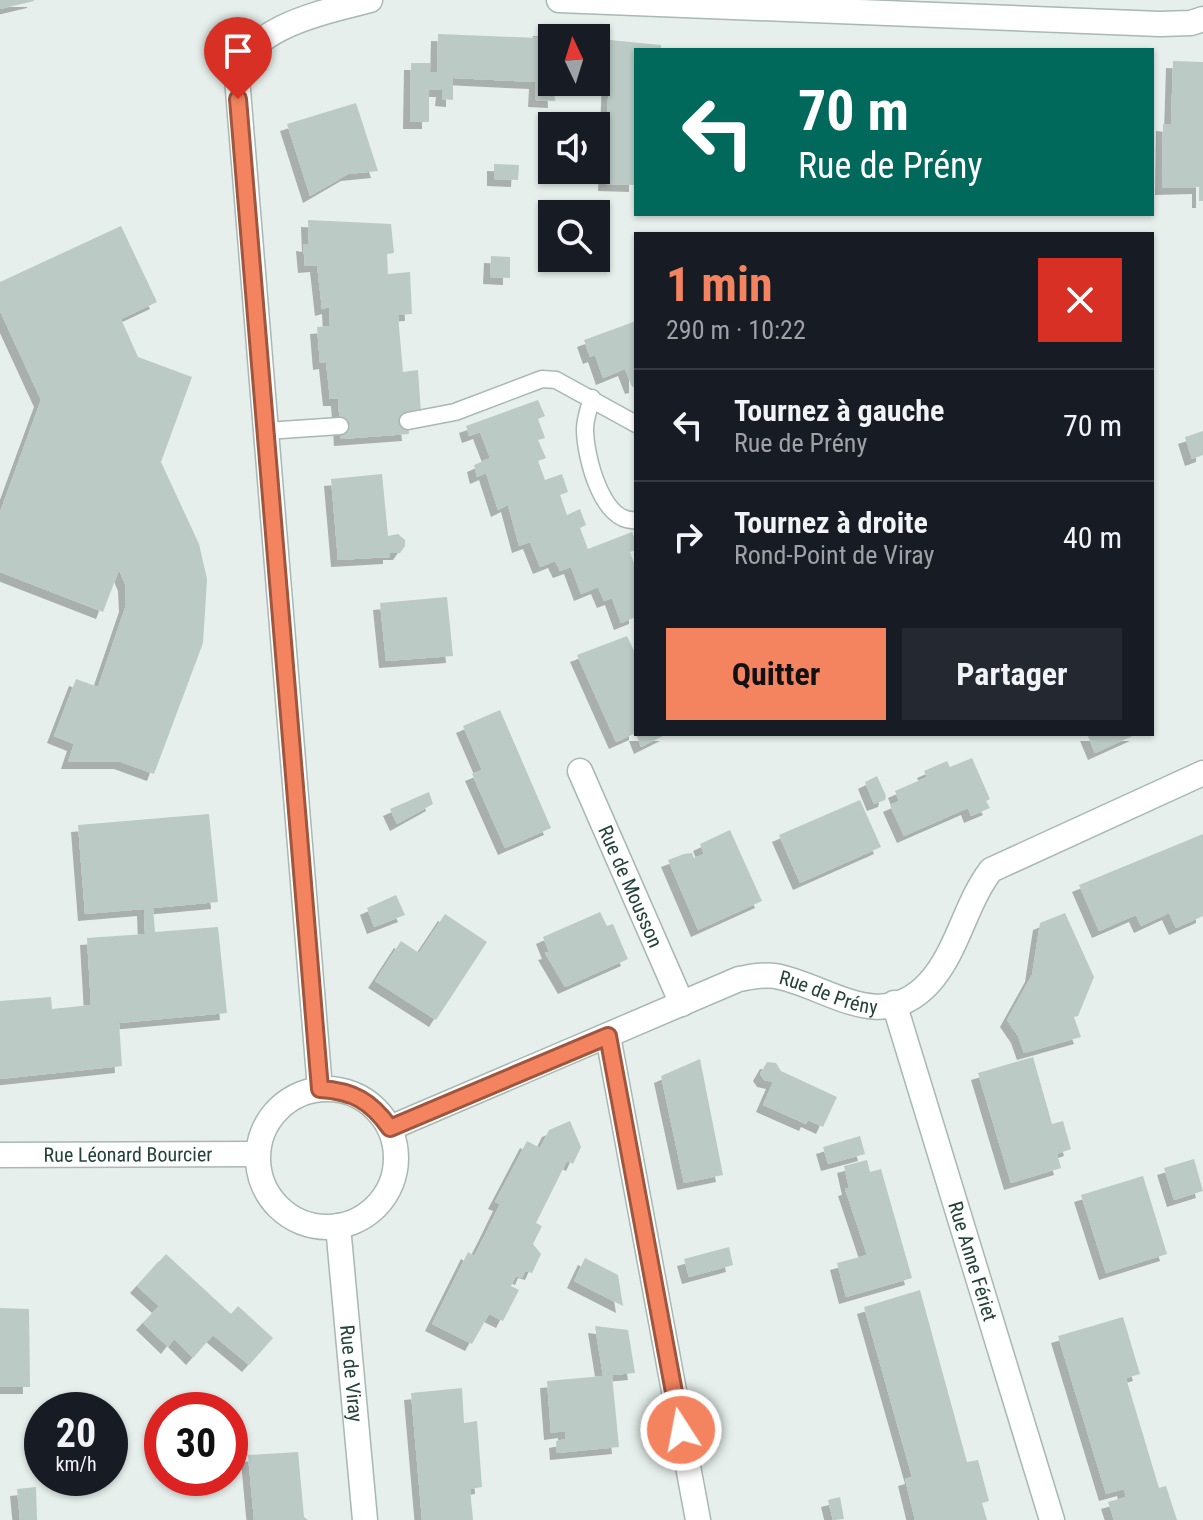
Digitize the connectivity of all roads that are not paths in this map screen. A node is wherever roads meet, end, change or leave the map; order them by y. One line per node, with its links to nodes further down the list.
1 (370, 0): 8 (street)
2 (559, 0): 3 (street)
3 (1203, 19)
4 (592, 398): 5 (lane); 6 (lane); 9 (lane)
5 (408, 421)
6 (634, 423)
7 (340, 426): 8 (lane)
8 (266, 431): 15 (street)
9 (634, 520)
10 (580, 771): 13 (street, Rue de Mousson)
11 (1203, 773): 12 (street, Rue de Prény)
12 (894, 1003): 13 (street, Rue de Prény); 22 (street, Rue Anne Fériet)
13 (682, 1004): 14 (street, Rue de Prény)
14 (608, 1036): 16 (street, Rue de Prény); 21 (street)
15 (320, 1089): 16 (street); 17 (street)
16 (390, 1128): 19 (street)
17 (257, 1154): 18 (street, Rue Léonard Bourcier); 19 (street)
18 (0, 1155)
19 (338, 1226): 20 (street, Rue de Viray)
20 (365, 1520)
21 (698, 1520)
22 (1052, 1520)

